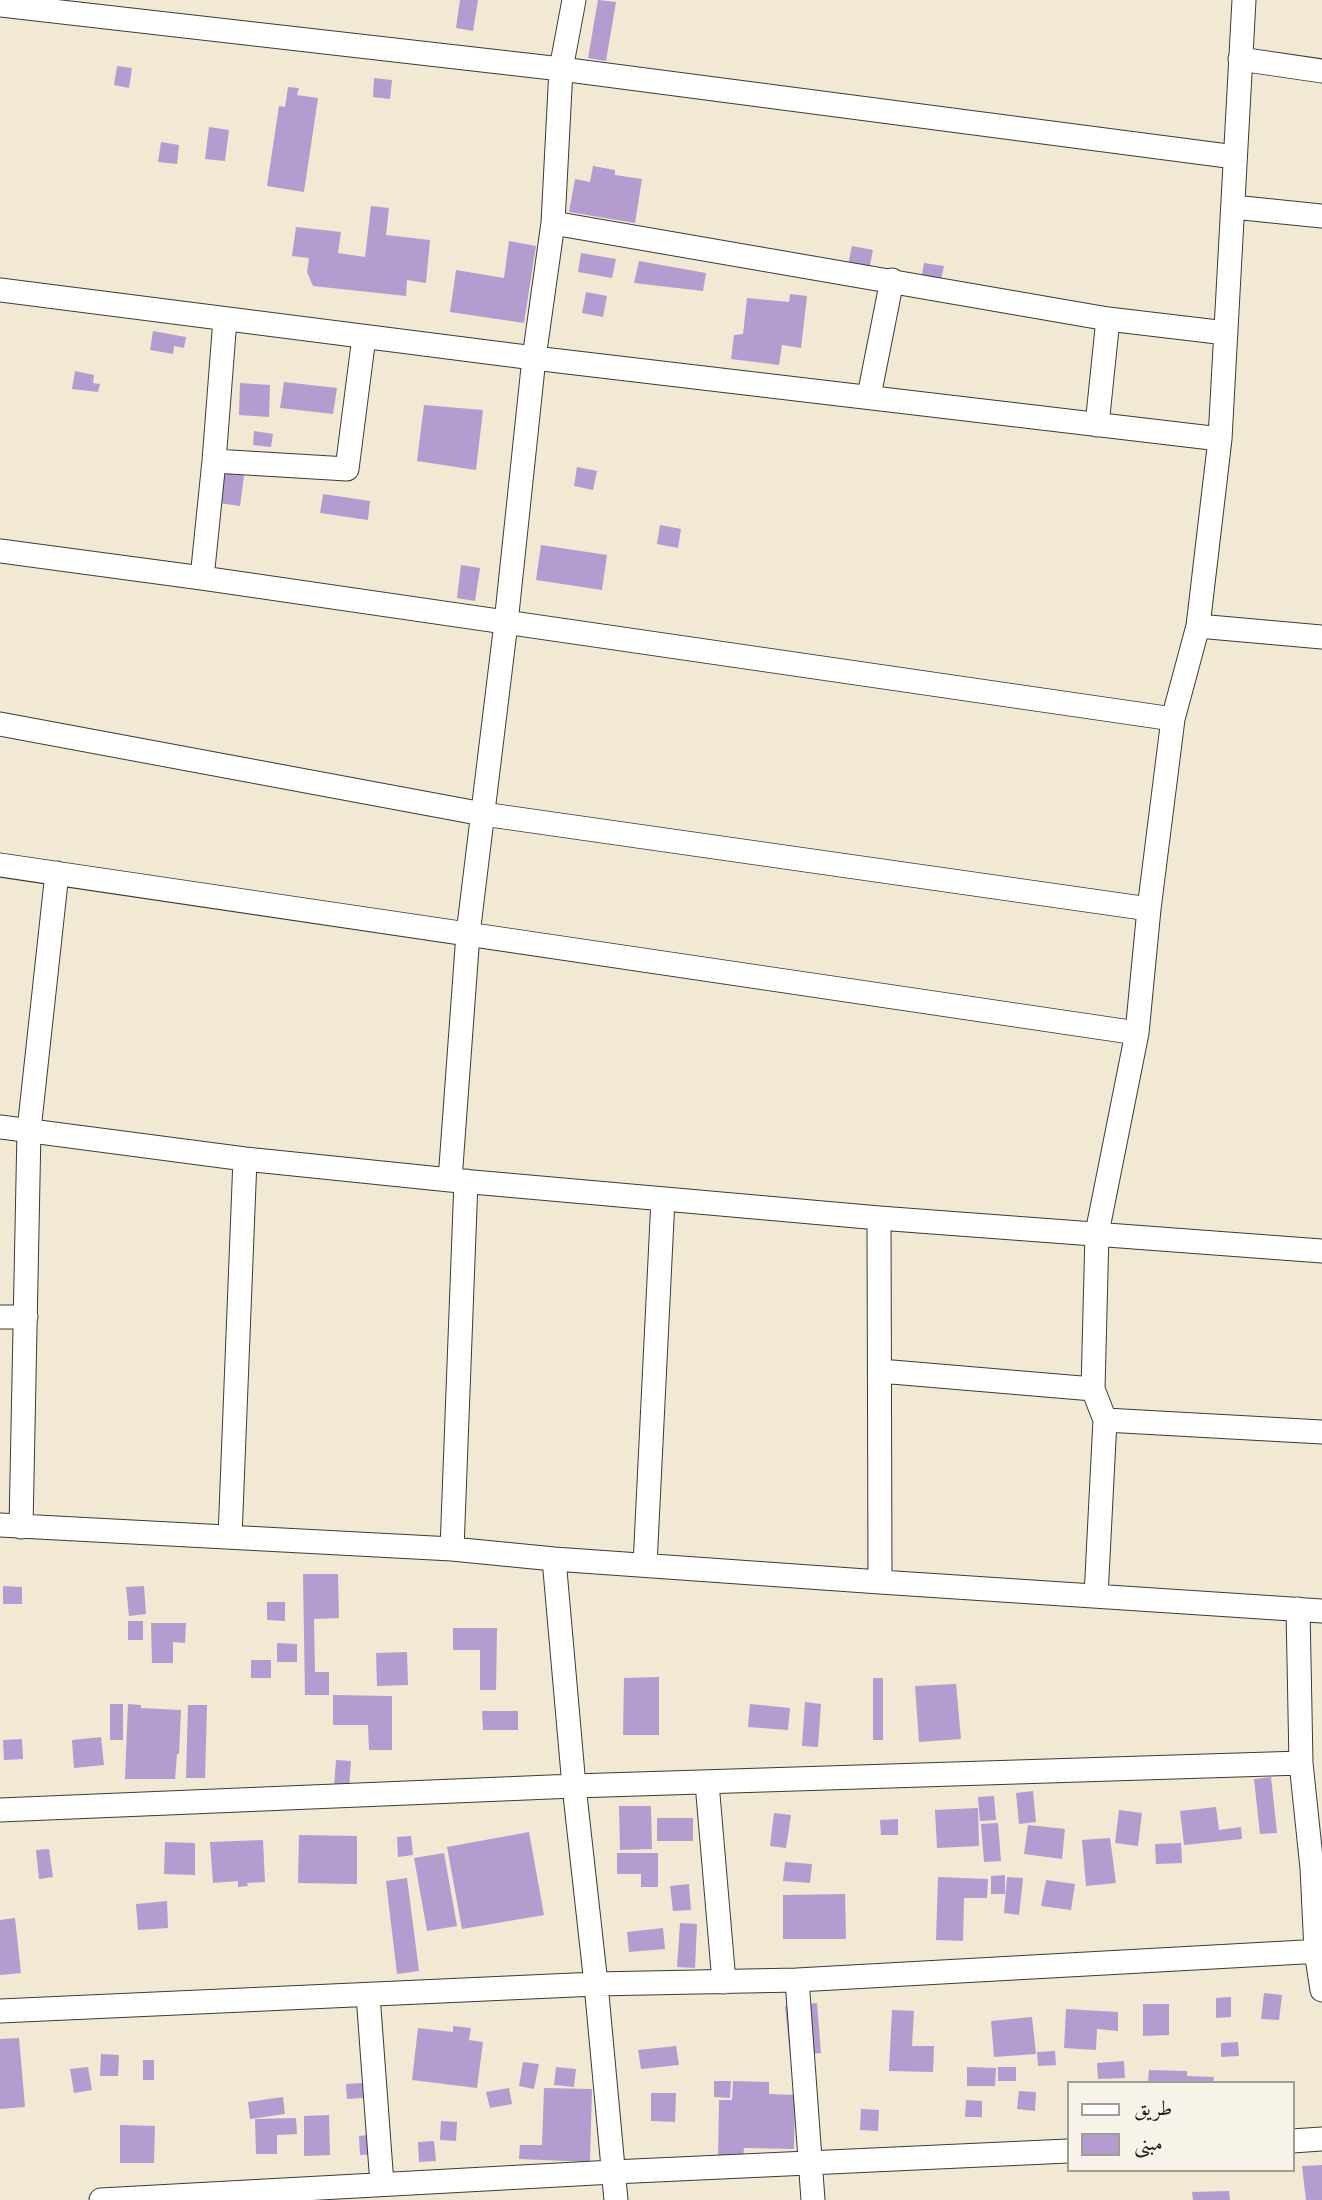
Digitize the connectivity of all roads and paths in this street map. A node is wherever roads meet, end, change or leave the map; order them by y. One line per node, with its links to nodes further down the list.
1 (574, 0): 5 (street)
2 (1244, 0): 4 (street)
3 (0, 5): 5 (street)
4 (1241, 60): 6 (street); 7 (street)
5 (561, 69): 7 (street); 10 (street)
6 (1322, 71)
7 (1235, 157): 8 (street)
8 (1233, 207): 9 (street); 15 (street)
9 (1322, 216)
10 (553, 223): 11 (street); 17 (street)
11 (892, 281): 13 (street); 18 (street)
12 (0, 290): 14 (street)
13 (1108, 318): 15 (street); 19 (street)
14 (225, 319): 16 (street); 21 (street)
15 (1226, 333): 20 (street)
16 (365, 337): 17 (street); 21 (street)
17 (534, 358): 18 (street); 24 (street)
18 (869, 397): 19 (street)
19 (1097, 425): 20 (street)
20 (1220, 439): 25 (street)
21 (214, 461): 23 (street)
22 (0, 551): 23 (street)
23 (202, 578): 24 (street)
24 (506, 623): 27 (street); 29 (street)
25 (1198, 626): 26 (street); 27 (street)
26 (1322, 637)
27 (1173, 719): 32 (street)
28 (0, 724): 29 (street)
29 (483, 814): 32 (street); 33 (street)
30 (0, 865): 31 (street)
31 (57, 873): 33 (street); 36 (street)
32 (1149, 909): 34 (street)
33 (468, 934): 34 (street); 38 (street)
34 (1137, 1033): 41 (street)
35 (0, 1128): 36 (street)
36 (29, 1130): 37 (street); 44 (street)
37 (245, 1159): 38 (street); 50 (street)
38 (458, 1181): 39 (street); 51 (street)
39 (663, 1199): 40 (street); 53 (street)
40 (878, 1218): 41 (street); 45 (street)
41 (1097, 1233): 42 (street); 46 (street)
42 (1322, 1251)
43 (0, 1317): 44 (street)
44 (26, 1317): 49 (street)
45 (880, 1371): 46 (street); 54 (street)
46 (1093, 1389): 47 (street)
47 (1105, 1420): 48 (street); 55 (street)
48 (1322, 1432)
49 (10, 1526): 50 (street)
50 (230, 1537): 51 (street)
51 (452, 1549): 52 (street)
52 (554, 1559): 53 (street); 60 (street)
53 (645, 1565): 54 (street)
54 (880, 1583): 55 (street)
55 (1096, 1596): 56 (street)
56 (1298, 1609): 57 (street); 58 (street)
57 (1322, 1611)
58 (1301, 1763): 59 (street); 62 (street)
59 (707, 1783): 60 (street); 64 (street)
60 (574, 1786): 61 (street); 65 (street)
61 (0, 1811)
62 (1319, 1951): 63 (street); 66 (street)
63 (797, 1980): 64 (street); 72 (street)
64 (724, 1982): 65 (street)
65 (596, 1984): 67 (street); 73 (street)
66 (1322, 1990)
67 (368, 1994): 68 (street); 74 (street)
68 (0, 2011)
69 (1322, 2140): 70 (street)
70 (1294, 2141)
71 (1066, 2151): 72 (street)
72 (809, 2162): 73 (street); 77 (street)
73 (612, 2172): 74 (street); 76 (street)
74 (382, 2184): 75 (street)
75 (100, 2200)
76 (615, 2200)
77 (813, 2200)

